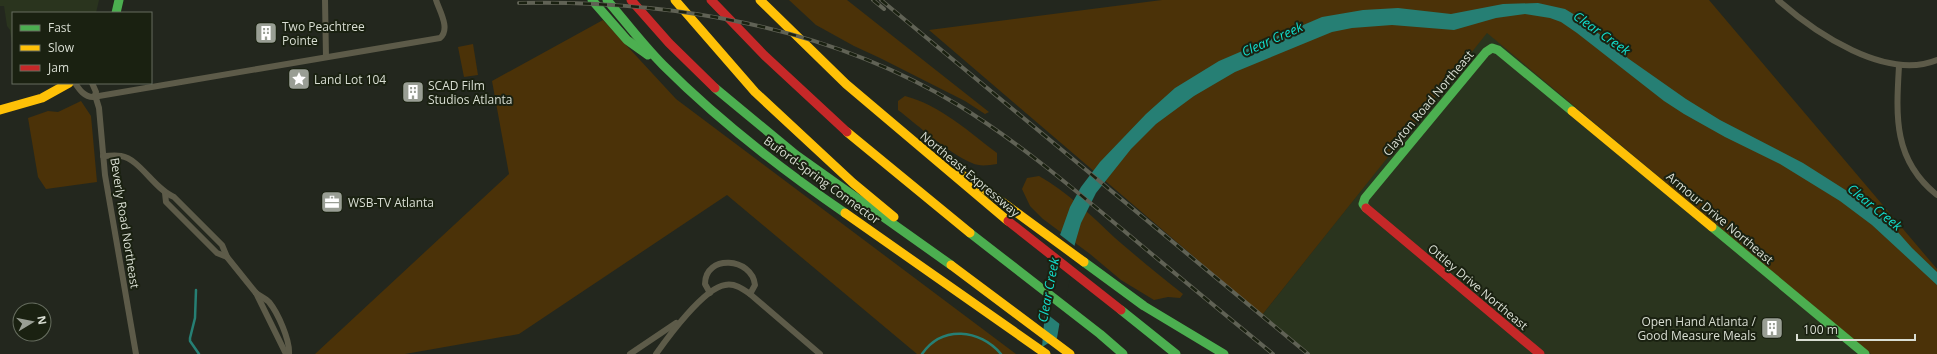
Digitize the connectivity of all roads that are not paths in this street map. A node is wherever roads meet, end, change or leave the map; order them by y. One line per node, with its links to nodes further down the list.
1 (119, 0): 11 (main road)
2 (325, 0): 12 (street)
3 (436, 0): 12 (street)
4 (592, 0): 14 (main road)
5 (607, 0): 14 (main road, Buford-Spring Connector)
6 (631, 0): 28 (main road, Buford-Spring Connector)
7 (675, 0): 28 (main road)
8 (711, 0): 41 (main road)
9 (760, 0): 23 (main road, Northeast Expressway)
10 (1778, 0): 15 (street)
11 (116, 12)
12 (326, 57): 19 (street)
13 (1937, 60): 15 (street)
14 (662, 64): 39 (main road, Buford-Spring Connector)
15 (1899, 66): 25 (street)
16 (66, 84): 21 (main road)
17 (76, 84): 19 (street)
18 (93, 84): 19 (street, Beverly Road Northeast)
19 (95, 96): 22 (street, Beverly Road Northeast)
20 (1560, 101): 26 (main road, Clayton Road Northeast); 45 (main road, Armour Drive Northeast)
21 (0, 110)
22 (103, 156): 24 (street); 33 (street, Beverly Road Northeast)
23 (948, 172): 42 (main road, Northeast Expressway); 43 (main road)
24 (165, 193): 27 (street); 27 (street)
25 (1937, 195)
26 (1400, 238): 44 (main road, Ottley Drive Northeast)
27 (227, 257): 29 (street)
28 (954, 268): 40 (main road, Buford-Spring Connector)
29 (256, 293): 34 (street); 35 (street)
30 (710, 293): 31 (street); 31 (street); 32 (street)
31 (750, 294): 38 (street)
32 (682, 320): 36 (street); 37 (street)
33 (136, 354)
34 (286, 354)
35 (289, 354)
36 (630, 354)
37 (656, 354)
38 (820, 354)
39 (1046, 354)
40 (1070, 354)
41 (1123, 354)
42 (1176, 354)
43 (1224, 354)
44 (1540, 354)
45 (1865, 354)

